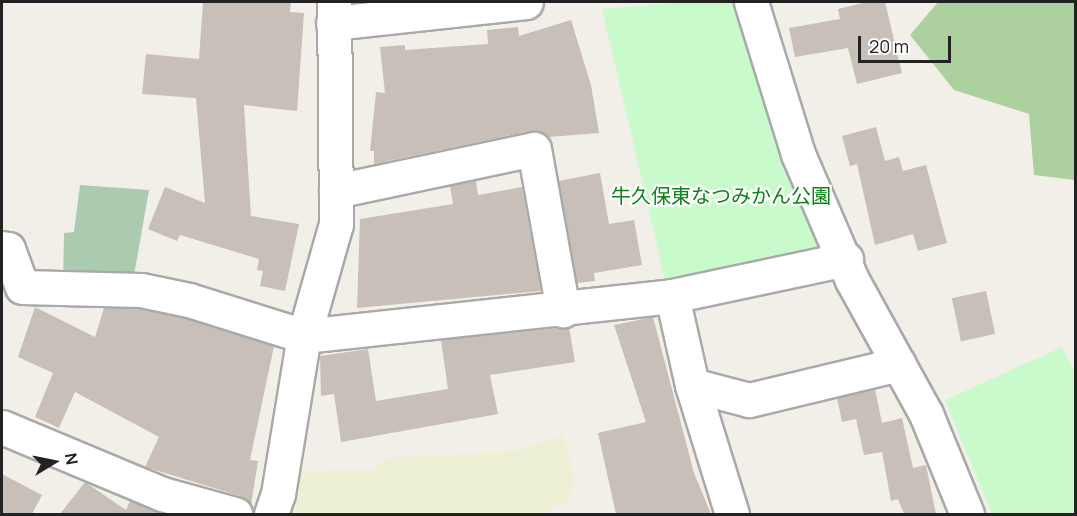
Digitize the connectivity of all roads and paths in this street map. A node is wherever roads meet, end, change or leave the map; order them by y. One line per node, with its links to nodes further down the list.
1 (526, 2): 3 (street)
2 (751, 2): 6 (street)
3 (333, 12): 4 (street)
4 (336, 191): 8 (street); 9 (street)
5 (2, 248): 9 (street)
6 (846, 259): 7 (street); 10 (street)
7 (672, 296): 8 (street); 11 (street)
8 (563, 310): 9 (street)
9 (304, 336): 14 (street)
10 (899, 364): 11 (street); 16 (street)
11 (692, 385): 15 (street)
12 (2, 427): 13 (street)
13 (236, 514)
14 (271, 514)
15 (732, 514)
16 (967, 514)

